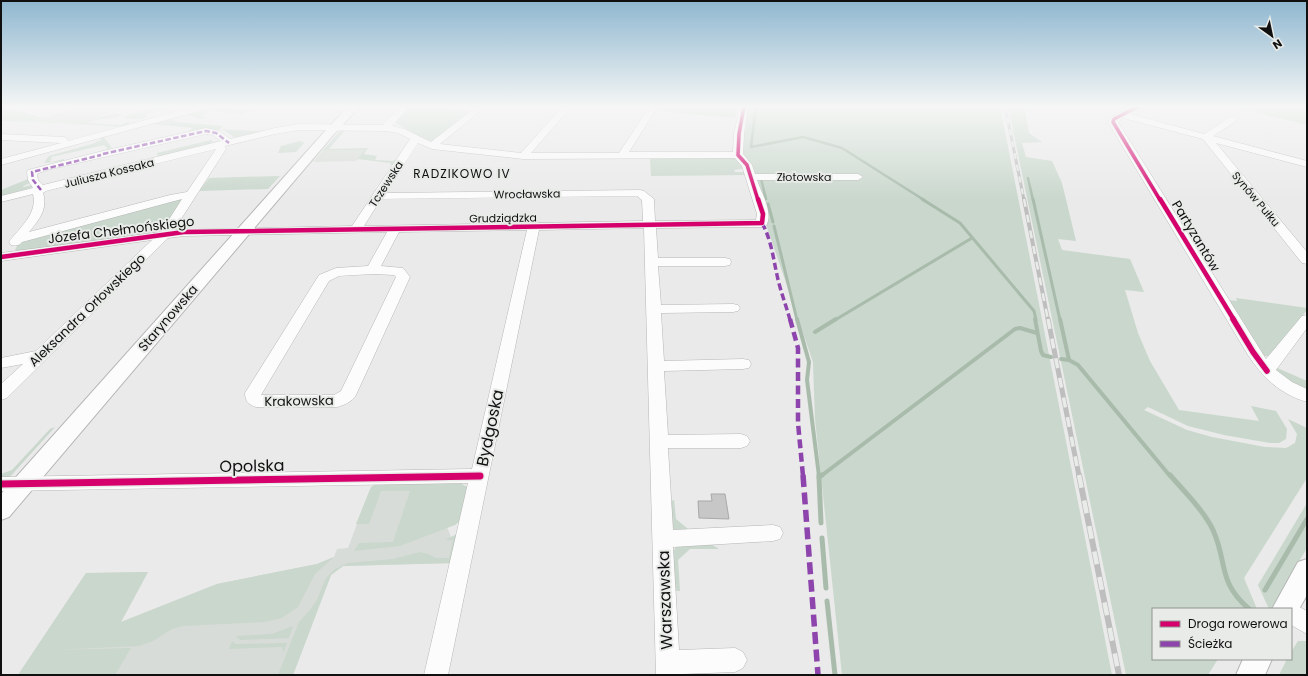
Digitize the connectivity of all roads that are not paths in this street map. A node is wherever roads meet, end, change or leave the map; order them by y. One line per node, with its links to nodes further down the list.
1 (1206, 137): 38 (street, Synów Pułku)
2 (12, 138): 16 (street)
3 (88, 138): 16 (street)
4 (176, 138): 26 (street)
5 (220, 138): 17 (street)
6 (252, 138): 17 (street, Juliusza Kossaka)
7 (325, 138): 34 (street, Starynowska)
8 (413, 138): 15 (street, Juliusza Kossaka)
9 (442, 138): 18 (street)
10 (540, 138): 20 (street)
11 (634, 138): 21 (street)
12 (739, 138): 19 (street)
13 (1122, 138): 49 (street, Partyzantów)
14 (1208, 138): 23 (street)
15 (416, 139): 18 (street, Juliusza Kossaka); 28 (street, Tczewska)
16 (71, 142): 22 (street)
17 (225, 144): 26 (street, Juliusza Kossaka); 27 (street, Aleksandra Orłowskiego)
18 (432, 146): 20 (street, Juliusza Kossaka)
19 (738, 154): 21 (street, Juliusza Kossaka); 24 (street)
20 (523, 156): 21 (street, Juliusza Kossaka)
21 (622, 156)
22 (1, 162)
23 (1305, 162)
24 (751, 177): 25 (street, Złotowska); 30 (street, Grudziądzka)
25 (858, 178)
26 (39, 189): 29 (street, Juliusza Kossaka); 36 (street)
27 (190, 195): 35 (street, Aleksandra Orłowskiego); 36 (street)
28 (378, 196): 30 (street, Wrocławska); 32 (street, Tczewska)
29 (1, 199)
30 (649, 225): 31 (street, Grudziądzka); 39 (street, Warszawska)
31 (534, 227): 33 (street, Grudziądzka); 54 (street, Bydgoska)
32 (356, 229): 33 (street, Grudziądzka); 34 (street, Grudziądzka)
33 (395, 229): 41 (street)
34 (244, 231): 35 (street, Józefa Chełmońskiego); 56 (street, Starynowska)
35 (165, 234): 37 (street, Józefa Chełmońskiego); 45 (street, Aleksandra Orłowskiego)
36 (17, 239): 37 (street)
37 (3, 259)
38 (1307, 260)
39 (651, 262): 40 (street); 43 (street, Warszawska)
40 (725, 262)
41 (373, 270): 41 (street, Krakowska)
42 (733, 308): 43 (street)
43 (654, 309): 48 (street, Warszawska)
44 (1307, 319): 49 (street)
45 (41, 355): 46 (street); 50 (street, Aleksandra Orłowskiego)
46 (1, 363)
47 (743, 364): 48 (street)
48 (655, 366): 53 (street, Warszawska)
49 (1267, 372): 51 (street)
50 (1, 394)
51 (1307, 396)
52 (741, 441): 53 (street)
53 (659, 442): 59 (street, Warszawska)
54 (480, 476): 56 (street, Opolska); 67 (street, Bydgoska)
55 (1, 484): 56 (street, Opolska)
56 (24, 484): 57 (street, Starynowska)
57 (1, 510)
58 (773, 533): 59 (street, Warszawska)
59 (663, 539): 66 (street, Warszawska)
60 (1307, 570): 61 (street)
61 (1287, 608)
62 (1292, 615): 63 (street)
63 (1307, 624)
64 (735, 660): 66 (street, Warszawska)
65 (1258, 660): 68 (street)
66 (667, 668)
67 (436, 675)
68 (1250, 675)

